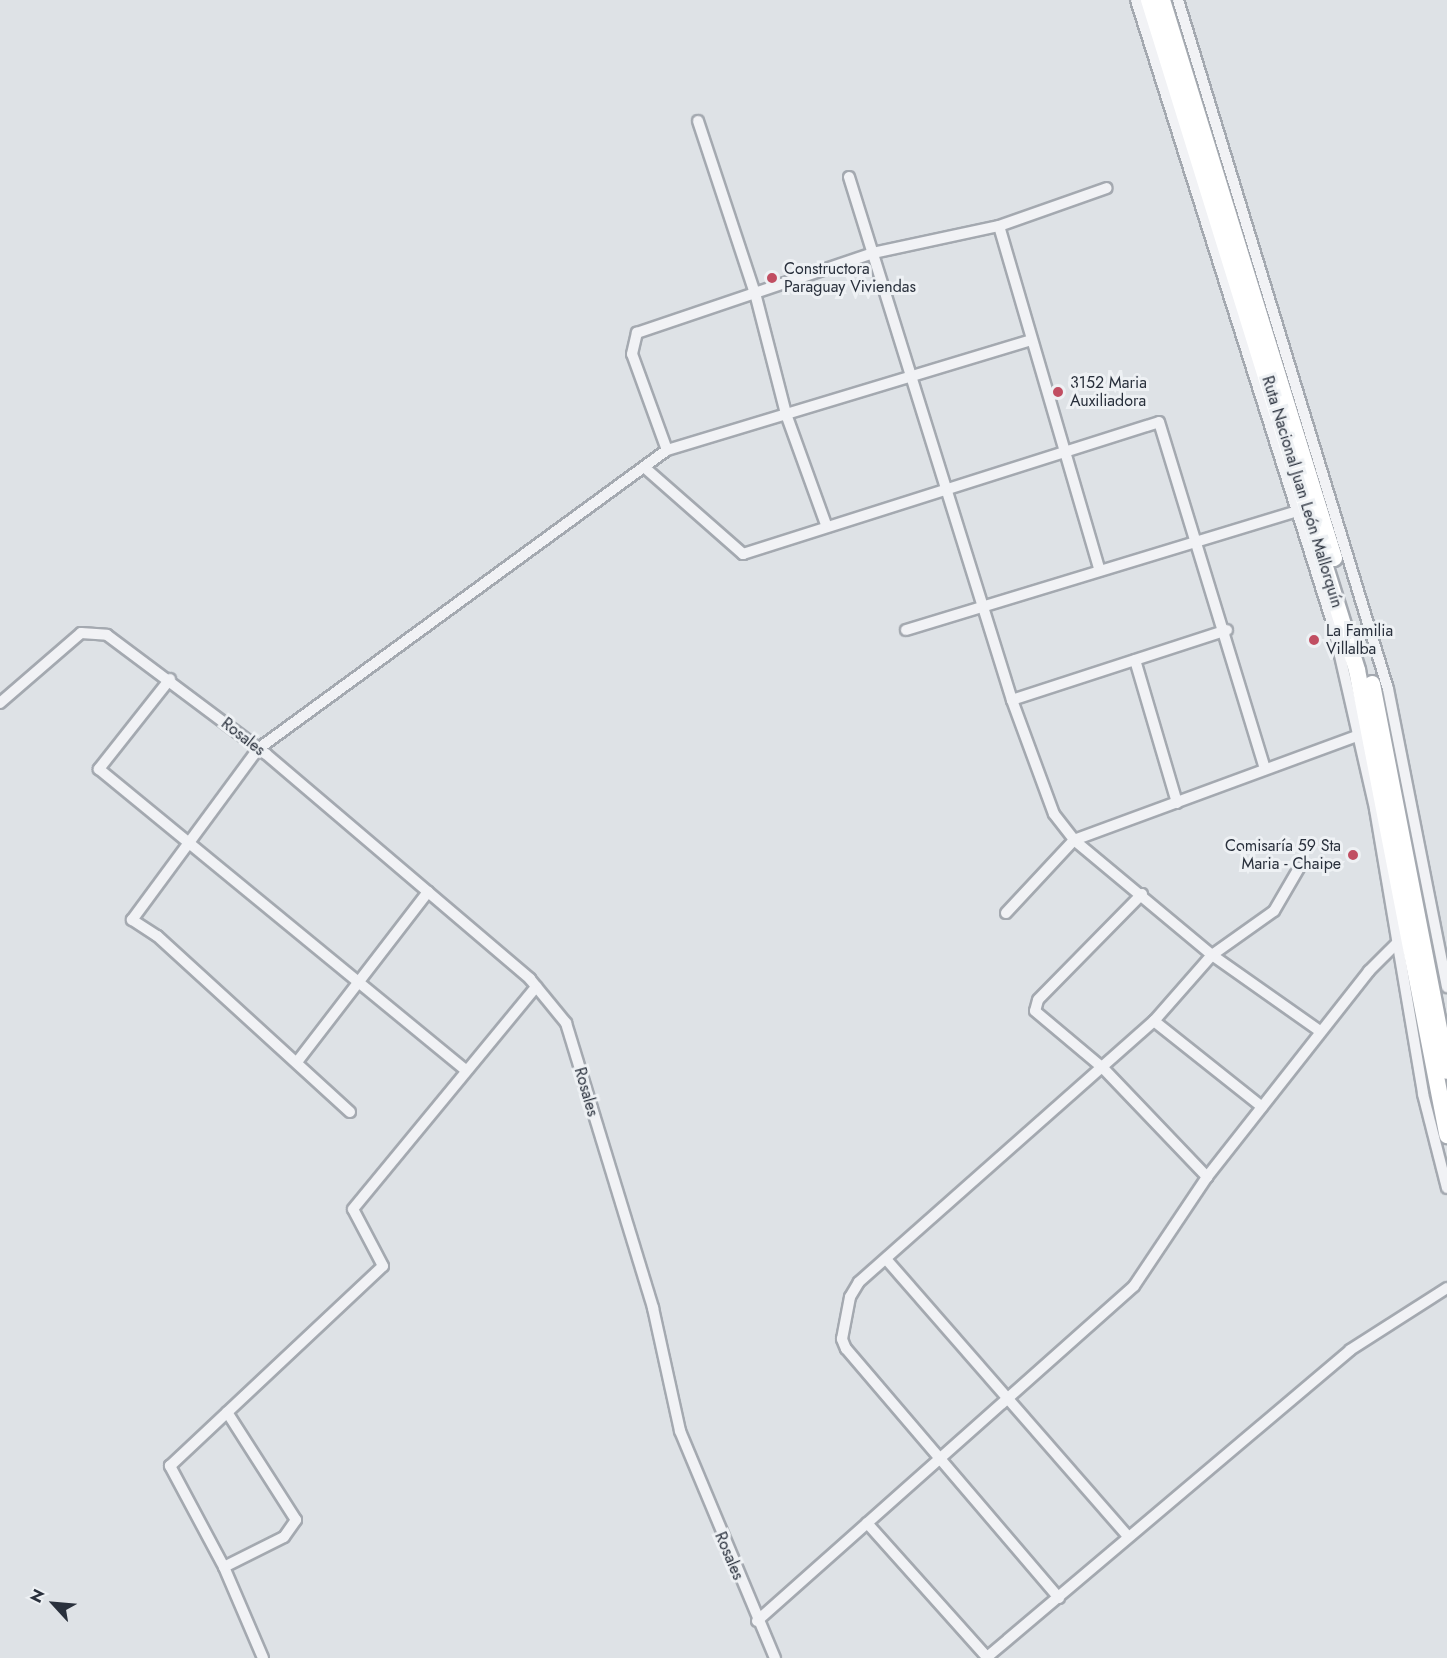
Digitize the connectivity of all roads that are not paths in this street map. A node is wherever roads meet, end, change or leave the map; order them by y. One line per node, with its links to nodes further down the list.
1 (1136, 0): 18 (street)
2 (1149, 0): 18 (highway, Ruta Nacional Juan León Mallorquín)
3 (1162, 0): 18 (highway, Ruta Nacional Juan León Mallorquín)
4 (1178, 0): 29 (street)
5 (698, 121): 10 (street)
6 (849, 177): 9 (street)
7 (1107, 188): 8 (street)
8 (999, 226): 9 (street); 11 (street)
9 (873, 253): 10 (street); 12 (street)
10 (755, 293): 13 (street); 14 (street)
11 (1031, 340): 12 (street); 15 (street)
12 (911, 376): 13 (street); 17 (street)
13 (786, 414): 14 (street); 19 (street)
14 (668, 450): 16 (street)
15 (1064, 450): 17 (street); 20 (street); 21 (street)
16 (644, 467): 19 (street); 30 (street)
17 (946, 489): 19 (street); 22 (street)
18 (1308, 508): 20 (street); 29 (highway, Ruta Nacional Juan León Mallorquín); 29 (street)
19 (827, 527)
20 (1198, 540): 21 (street); 24 (street)
21 (1100, 571): 22 (street)
22 (982, 604): 23 (street); 27 (street)
23 (906, 630)
24 (1227, 630): 25 (street); 31 (street)
25 (1135, 660): 27 (street); 32 (street)
26 (170, 679): 28 (street, Rosales); 30 (street, Rosales); 34 (street)
27 (1012, 700): 33 (street)
28 (0, 703)
29 (1377, 728): 31 (street); 39 (highway, Ruta Nacional Juan León Mallorquín); 40 (street); 44 (street); 45 (highway, Ruta Nacional Juan León Mallorquín)
30 (258, 749): 34 (street); 36 (street, Rosales)
31 (1265, 768): 32 (street)
32 (1177, 803): 33 (street)
33 (1074, 840): 37 (street); 38 (street)
34 (189, 842): 42 (street); 48 (street)
35 (1299, 868): 41 (street)
36 (428, 892): 42 (street); 43 (street, Rosales)
37 (1142, 894): 41 (street); 49 (street)
38 (1006, 913)
39 (1406, 918): 40 (highway, Ruta Nacional Juan León Mallorquín); 45 (street)
40 (1402, 941): 47 (street); 51 (highway, Ruta Nacional Juan León Mallorquín); 56 (street)
41 (1212, 955): 46 (street); 47 (street)
42 (357, 982): 48 (street); 50 (street)
43 (536, 987): 50 (street); 66 (street, Rosales)
44 (1447, 987)
45 (1440, 1013): 51 (highway, Ruta Nacional Juan León Mallorquín)
46 (1154, 1021): 49 (street); 52 (street)
47 (1321, 1032): 52 (street)
48 (297, 1062): 53 (street)
49 (1103, 1068): 55 (street); 57 (street)
50 (466, 1070): 60 (street)
51 (1440, 1071): 54 (highway, Ruta Nacional Juan León Mallorquín)
52 (1262, 1107): 55 (street)
53 (350, 1112)
54 (1447, 1135)
55 (1207, 1177): 59 (street)
56 (1447, 1188)
57 (886, 1259): 59 (street); 61 (street)
58 (1447, 1288): 63 (street)
59 (1008, 1398): 61 (street); 63 (street)
60 (226, 1412): 64 (street); 64 (street)
61 (942, 1456): 62 (street); 65 (street)
62 (867, 1523): 66 (street); 67 (street)
63 (1128, 1536): 65 (street)
64 (224, 1567): 68 (street)
65 (1059, 1598): 67 (street)
66 (757, 1621): 69 (street, Rosales)
67 (986, 1657)
68 (262, 1658)
69 (775, 1658)

